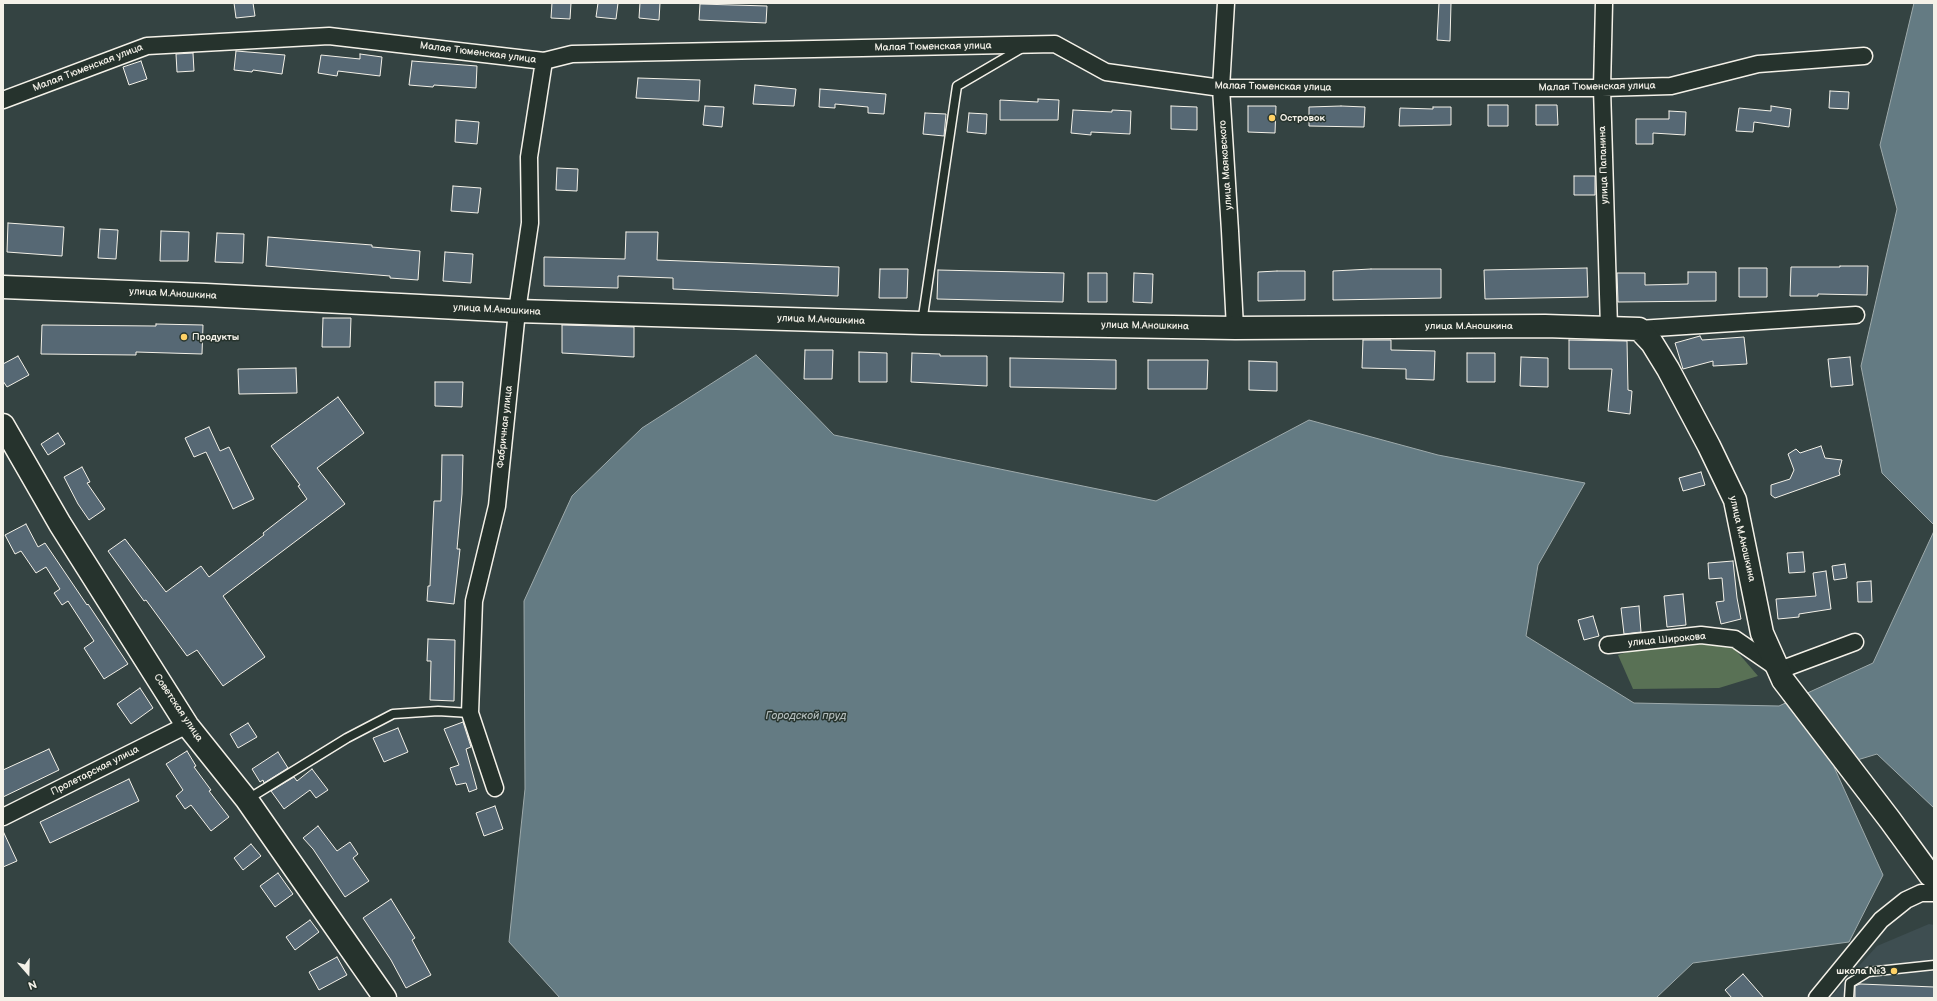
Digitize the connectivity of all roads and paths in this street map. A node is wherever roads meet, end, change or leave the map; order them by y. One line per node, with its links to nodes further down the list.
1 (1226, 3): 6 (street, улица Маяковского)
2 (1604, 3): 7 (street, улица Папанина)
3 (1027, 45): 5 (street, Малая Тюменская улица); 6 (street, Малая Тюменская улица); 12 (lane)
4 (1864, 56): 7 (street, Малая Тюменская улица)
5 (544, 61): 8 (street, Малая Тюменская улица); 10 (street, Фабричная улица)
6 (1221, 88): 7 (street, Малая Тюменская улица); 13 (street, улица Маяковского)
7 (1602, 88): 14 (street, улица Папанина)
8 (3, 100)
9 (3, 286): 10 (street, улица М.Аношкина)
10 (517, 311): 12 (street, улица М.Аношкина); 20 (street, Фабричная улица)
11 (1856, 315): 15 (street, улица М.Аношкина)
12 (922, 323): 13 (street, улица М.Аношкина)
13 (1235, 328): 14 (street, улица М.Аношкина)
14 (1609, 328): 15 (street, улица М.Аношкина)
15 (1639, 329): 19 (street, улица М.Аношкина)
16 (3, 425): 21 (street, Советская улица)
17 (1855, 642): 19 (street)
18 (1608, 645): 19 (street, улица Широкова)
19 (1780, 670): 25 (street, улица М.Аношкина)
20 (470, 713): 22 (street, Фабричная улица); 23 (lane)
21 (187, 725): 23 (street, Советская улица); 24 (street, Пролетарская улица)
22 (495, 788)
23 (247, 800): 28 (street, Советская улица)
24 (3, 817)
25 (1934, 878)
26 (1934, 894): 29 (street)
27 (1934, 965): 30 (lane)
28 (385, 998)
29 (1816, 998)
30 (1848, 998)

